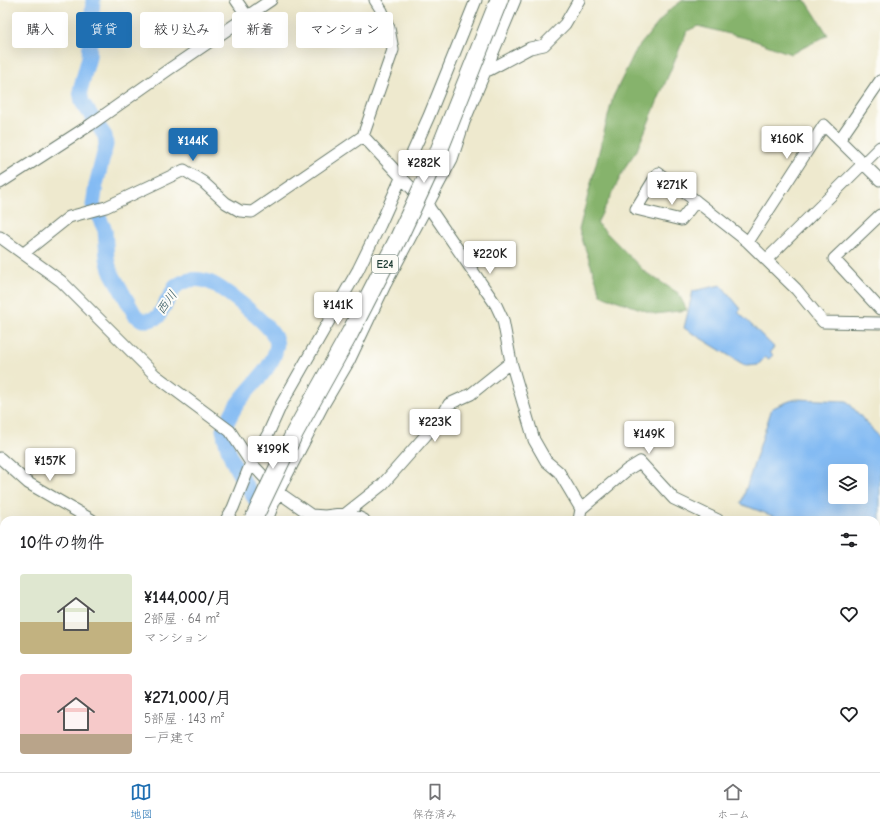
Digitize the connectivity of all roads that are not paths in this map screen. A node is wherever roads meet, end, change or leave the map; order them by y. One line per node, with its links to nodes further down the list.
1 (236, 0): 8 (street)
2 (271, 0): 9 (street)
3 (375, 0): 13 (street)
4 (476, 0): 17 (street)
5 (499, 0): 37 (highway, E24, bridge)
6 (514, 0): 11 (street)
7 (579, 0): 11 (street)
8 (244, 12)
9 (253, 12)
10 (232, 26): 19 (street)
11 (485, 70): 21 (street)
12 (880, 81): 14 (street)
13 (363, 136): 17 (street); 25 (street)
14 (840, 139): 16 (street); 24 (street)
15 (880, 147): 16 (street)
16 (864, 163): 18 (street); 26 (street)
17 (403, 177): 21 (street); 31 (street)
18 (880, 180)
19 (0, 183)
20 (696, 201): 20 (street); 24 (street)
21 (428, 206): 29 (street); 32 (street)
22 (880, 214): 27 (street)
23 (0, 237): 25 (street)
24 (748, 242): 26 (street)
25 (24, 253): 31 (street)
26 (766, 260): 28 (street)
27 (878, 302)
28 (880, 323)
29 (512, 362): 33 (street); 34 (street)
30 (0, 458): 35 (street)
31 (251, 463): 32 (street); 36 (street)
32 (278, 492): 34 (street); 38 (street)
33 (581, 509): 41 (street); 42 (street)
34 (349, 513): 39 (street); 40 (street)
35 (85, 516)
36 (228, 516)
37 (255, 516)
38 (269, 516)
39 (342, 516)
40 (355, 516)
41 (580, 516)
42 (710, 516)

